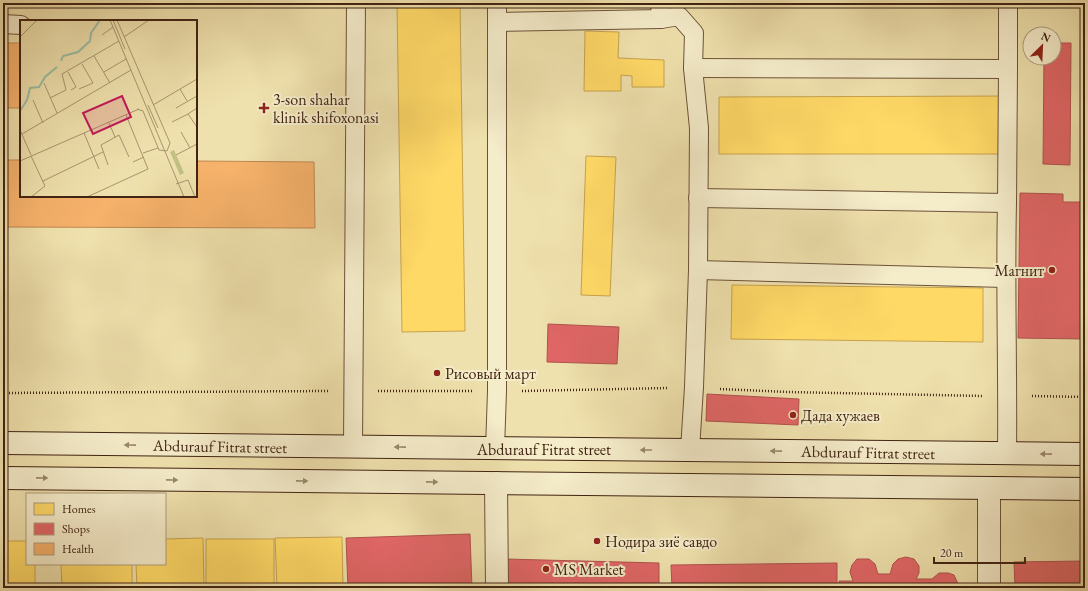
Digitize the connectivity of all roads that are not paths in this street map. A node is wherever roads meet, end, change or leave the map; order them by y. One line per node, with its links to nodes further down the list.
1 (356, 3): 15 (lane)
2 (497, 3): 5 (lane)
3 (1008, 3): 9 (lane)
4 (660, 11): 5 (lane); 8 (lane)
5 (497, 22): 16 (lane)
6 (3, 24): 7 (lane)
7 (20, 25)
8 (693, 68): 9 (lane); 10 (lane)
9 (1008, 69): 11 (lane)
10 (698, 198): 11 (lane); 12 (lane)
11 (1007, 203): 13 (lane)
12 (698, 270): 13 (lane); 17 (lane)
13 (1005, 278): 18 (lane)
14 (3, 443): 15 (main road, Abdurauf Fitrat street, one-way to 14)
15 (352, 447): 16 (main road, Abdurauf Fitrat street, one-way to 15)
16 (495, 449): 17 (main road, Abdurauf Fitrat street, one-way to 16); 21 (main road)
17 (690, 450): 18 (main road, Abdurauf Fitrat street, one-way to 17)
18 (998, 453): 19 (main road, Abdurauf Fitrat street, one-way to 18); 22 (main road)
19 (1085, 454)
20 (3, 478): 21 (main road, one-way to 21)
21 (496, 483): 22 (main road); 24 (main road)
22 (990, 488): 23 (main road); 25 (main road)
23 (1085, 489)
24 (497, 588)
25 (989, 588)

